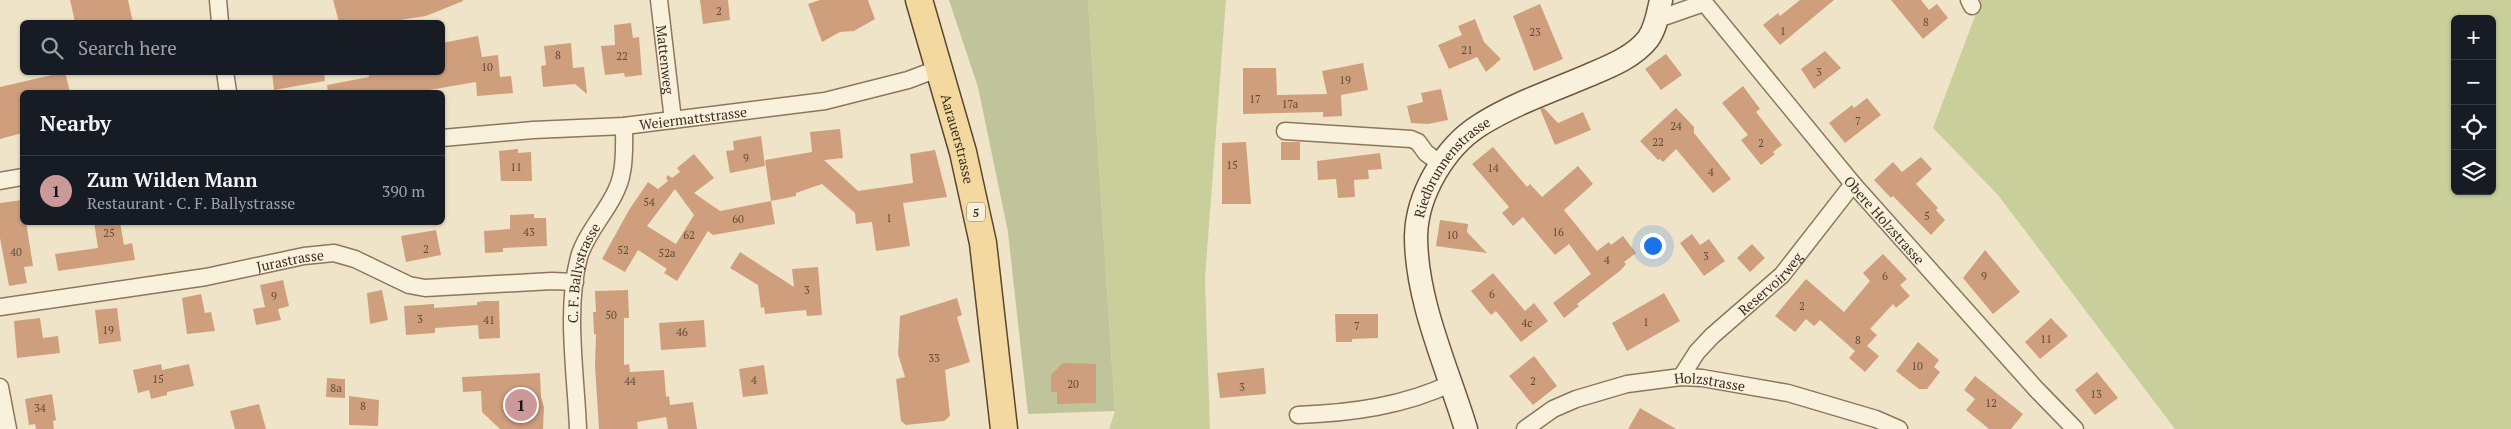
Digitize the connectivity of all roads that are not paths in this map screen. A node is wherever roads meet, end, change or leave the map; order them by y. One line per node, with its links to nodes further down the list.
1 (218, 0): 6 (street)
2 (660, 0): 10 (street, Mattenweg)
3 (919, 0): 7 (main road, Aarauerstrasse / 5)
4 (1703, 2): 5 (street, Obere Holzstrasse); 17 (street, Obere Holzstrasse)
5 (1659, 10): 14 (street, Riedbrunnenstrasse)
6 (220, 20)
7 (940, 68): 10 (street, Weiermattstrasse); 26 (main road, Aarauerstrasse / 5)
8 (226, 75): 9 (street)
9 (228, 90)
10 (673, 120): 11 (street, Weiermattstrasse)
11 (624, 126): 13 (street, Weiermattstrasse); 18 (street, C. F. Ballystrasse)
12 (1285, 131): 14 (street)
13 (445, 138)
14 (1441, 164): 21 (street, Riedbrunnenstrasse)
15 (20, 177): 16 (street)
16 (0, 181)
17 (1853, 184): 20 (street, Reservoirweg); 30 (street, Obere Holzstrasse)
18 (575, 282): 19 (street, Jurastrasse); 25 (street, C. F. Ballystrasse)
19 (0, 307)
20 (1682, 377): 28 (street, Holzstrasse); 29 (street, Holzstrasse)
21 (1452, 383): 23 (street); 27 (street, Riedbrunnenstrasse)
22 (0, 388): 24 (street)
23 (1298, 415)
24 (8, 429)
25 (578, 429)
26 (1004, 429)
27 (1466, 429)
28 (1525, 429)
29 (1899, 429)
30 (2075, 429)

